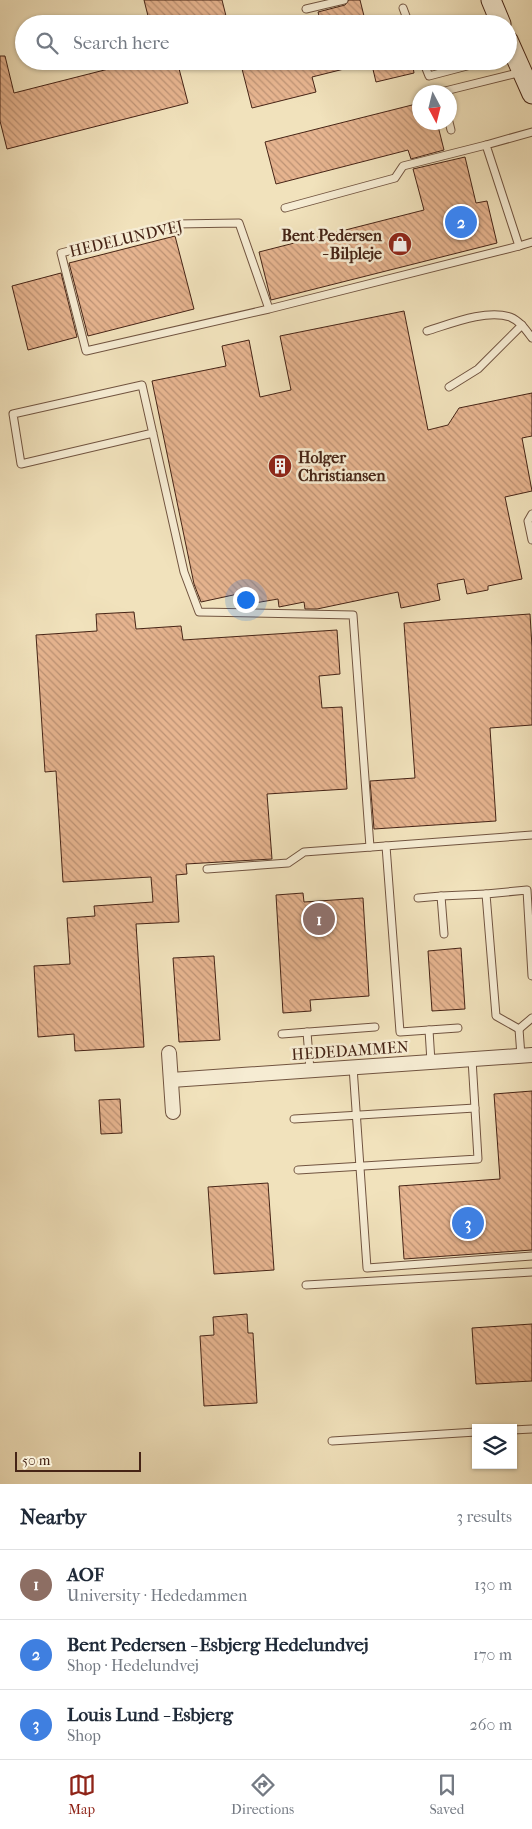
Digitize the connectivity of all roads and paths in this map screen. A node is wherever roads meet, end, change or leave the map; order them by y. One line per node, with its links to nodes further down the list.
1 (344, 0): 4 (lane)
2 (491, 0): 6 (street)
3 (402, 8): 5 (lane)
4 (306, 9)
5 (405, 15)
6 (497, 15)
7 (517, 63): 10 (street)
8 (427, 70): 9 (lane)
9 (452, 70)
10 (522, 72): 11 (lane); 12 (street)
11 (457, 88)
12 (532, 94)
13 (532, 132): 14 (lane)
14 (486, 145): 15 (lane); 17 (lane)
15 (285, 208)
16 (532, 242): 17 (lane, HEDELUNDVEJ)
17 (519, 246): 18 (lane, HEDELUNDVEJ)
18 (269, 310): 18 (lane, HEDELUNDVEJ)
19 (522, 325): 20 (lane); 21 (lane); 22 (lane)
20 (426, 331)
21 (532, 338)
22 (449, 387)
23 (153, 433): 23 (lane); 28 (lane)
24 (532, 514): 25 (lane)
25 (532, 540)
26 (532, 835): 27 (lane)
27 (386, 846): 28 (lane); 40 (lane)
28 (370, 847): 29 (lane)
29 (207, 868)
30 (529, 890): 31 (lane); 35 (lane)
31 (486, 894): 32 (lane); 39 (lane)
32 (441, 896): 33 (lane); 34 (lane)
33 (418, 898)
34 (444, 934)
35 (532, 976)
36 (532, 1018): 39 (lane)
37 (375, 1027): 41 (lane)
38 (458, 1028): 40 (lane)
39 (519, 1029): 44 (lane)
40 (429, 1030): 46 (lane)
41 (307, 1032): 42 (lane); 48 (lane)
42 (282, 1034)
43 (168, 1053): 49 (street)
44 (526, 1055): 45 (street, HEDEDAMMEN)
45 (472, 1059): 46 (street, HEDEDAMMEN); 50 (lane)
46 (431, 1062): 47 (street, HEDEDAMMEN)
47 (353, 1067): 48 (street, HEDEDAMMEN); 52 (lane)
48 (310, 1070): 49 (street, HEDEDAMMEN)
49 (171, 1080): 51 (street)
50 (475, 1108): 52 (lane); 54 (lane)
51 (173, 1112)
52 (357, 1115): 53 (lane); 54 (lane)
53 (294, 1119)
54 (360, 1167): 55 (lane); 56 (lane)
55 (298, 1170)
56 (532, 1256)
57 (532, 1272): 58 (lane)
58 (306, 1285)
59 (532, 1428): 60 (lane)
60 (517, 1430)
61 (472, 1432): 62 (lane)
62 (332, 1440)

